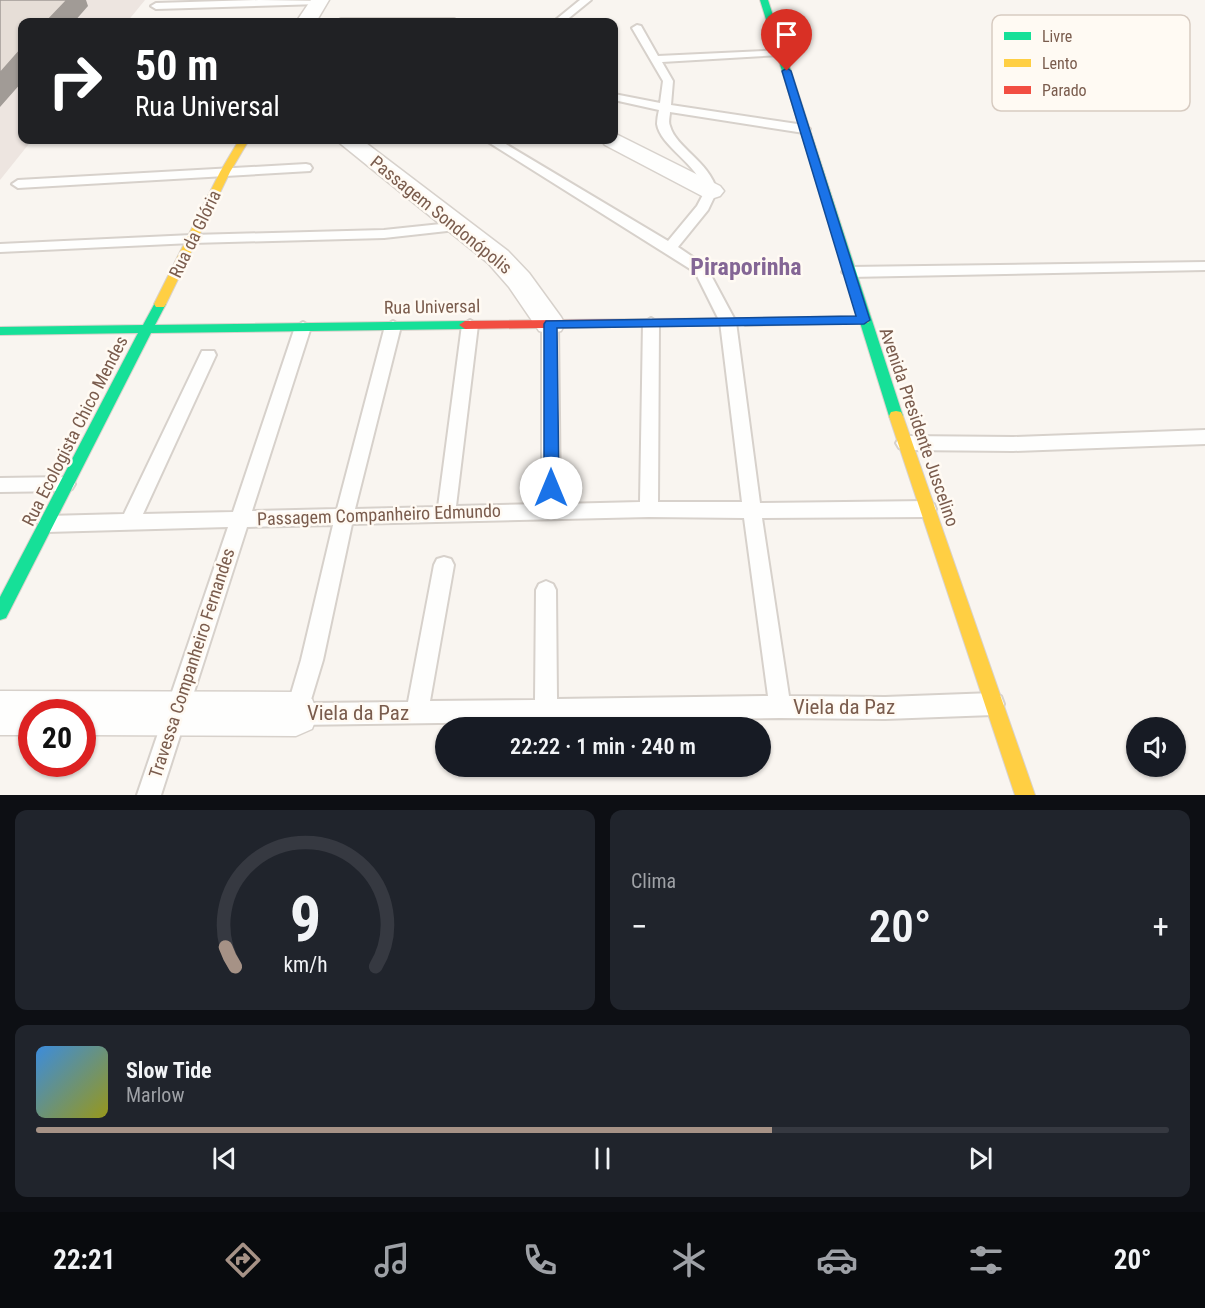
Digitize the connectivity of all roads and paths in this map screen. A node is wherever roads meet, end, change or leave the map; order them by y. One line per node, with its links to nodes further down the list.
1 (320, 0): 4 (lane); 5 (street)
2 (586, 0): 6 (lane)
3 (764, 0): 8 (street, Avenida Presidente Juscelino)
4 (156, 6)
5 (309, 18)
6 (563, 18)
7 (637, 28): 9 (lane)
8 (781, 52): 9 (lane); 12 (street, Avenida Presidente Juscelino)
9 (657, 59): 11 (lane)
10 (618, 98): 11 (lane)
11 (666, 108): 12 (lane); 20 (lane)
12 (804, 129): 26 (street, Avenida Presidente Juscelino)
13 (618, 143): 20 (street)
14 (242, 144): 18 (street, Rua da Glória)
15 (353, 144): 21 (street, Passagem Sondonópolis)
16 (498, 144): 24 (lane)
17 (306, 168): 18 (lane)
18 (225, 172): 19 (lane); 22 (street, Rua da Glória)
19 (18, 184)
20 (711, 191): 24 (lane)
21 (460, 226): 22 (lane); 30 (street, Passagem Sondonópolis)
22 (192, 239): 23 (lane); 34 (street, Rua da Glória)
23 (0, 248)
24 (670, 248): 28 (lane)
25 (1205, 266): 26 (lane)
26 (849, 272): 27 (street, Avenida Presidente Juscelino)
27 (864, 320): 28 (street, Rua Universal); 38 (street, Avenida Presidente Juscelino)
28 (728, 322): 29 (street, Rua Universal); 43 (lane)
29 (651, 323): 30 (street, Rua Universal); 41 (lane)
30 (550, 324): 31 (street, Rua Universal); 44 (lane)
31 (470, 325): 32 (street, Rua Universal); 45 (lane)
32 (393, 326): 33 (street, Rua Universal); 46 (lane)
33 (303, 327): 34 (street, Rua Universal); 47 (lane, Travessa Companheiro Fernandes)
34 (148, 329): 35 (street, Rua Universal); 39 (street, Rua Ecologista Chico Mendes)
35 (0, 331)
36 (208, 355): 48 (lane)
37 (1205, 437): 38 (lane)
38 (905, 443): 42 (street, Avenida Presidente Juscelino)
39 (66, 484): 40 (lane); 49 (street, Rua Ecologista Chico Mendes)
40 (0, 485)
41 (649, 509): 43 (lane, Passagem Companheiro Edmundo); 44 (lane, Passagem Companheiro Edmundo)
42 (927, 509): 43 (lane, Passagem Companheiro Edmundo); 54 (street, Avenida Presidente Juscelino)
43 (752, 510): 55 (lane)
44 (551, 511): 45 (lane, Passagem Companheiro Edmundo)
45 (446, 514): 46 (lane, Passagem Companheiro Edmundo)
46 (344, 517): 47 (lane, Passagem Companheiro Edmundo); 60 (lane)
47 (239, 519): 48 (lane, Passagem Companheiro Edmundo); 57 (lane, Travessa Companheiro Fernandes)
48 (130, 522): 49 (lane, Passagem Companheiro Edmundo)
49 (47, 524): 52 (street, Rua Ecologista Chico Mendes)
50 (444, 566): 59 (lane)
51 (546, 590): 56 (lane)
52 (5, 596): 53 (street, Rua Ecologista Chico Mendes)
53 (0, 613)
54 (997, 704): 55 (lane, Viela da Paz); 62 (street, Avenida Presidente Juscelino)
55 (780, 707): 56 (lane, Viela da Paz)
56 (546, 710): 59 (lane, Viela da Paz)
57 (174, 711): 58 (street); 60 (street); 61 (lane, Travessa Companheiro Fernandes)
58 (0, 713)
59 (417, 713): 60 (lane, Viela da Paz)
60 (296, 714)
61 (148, 795)
62 (1025, 795)

